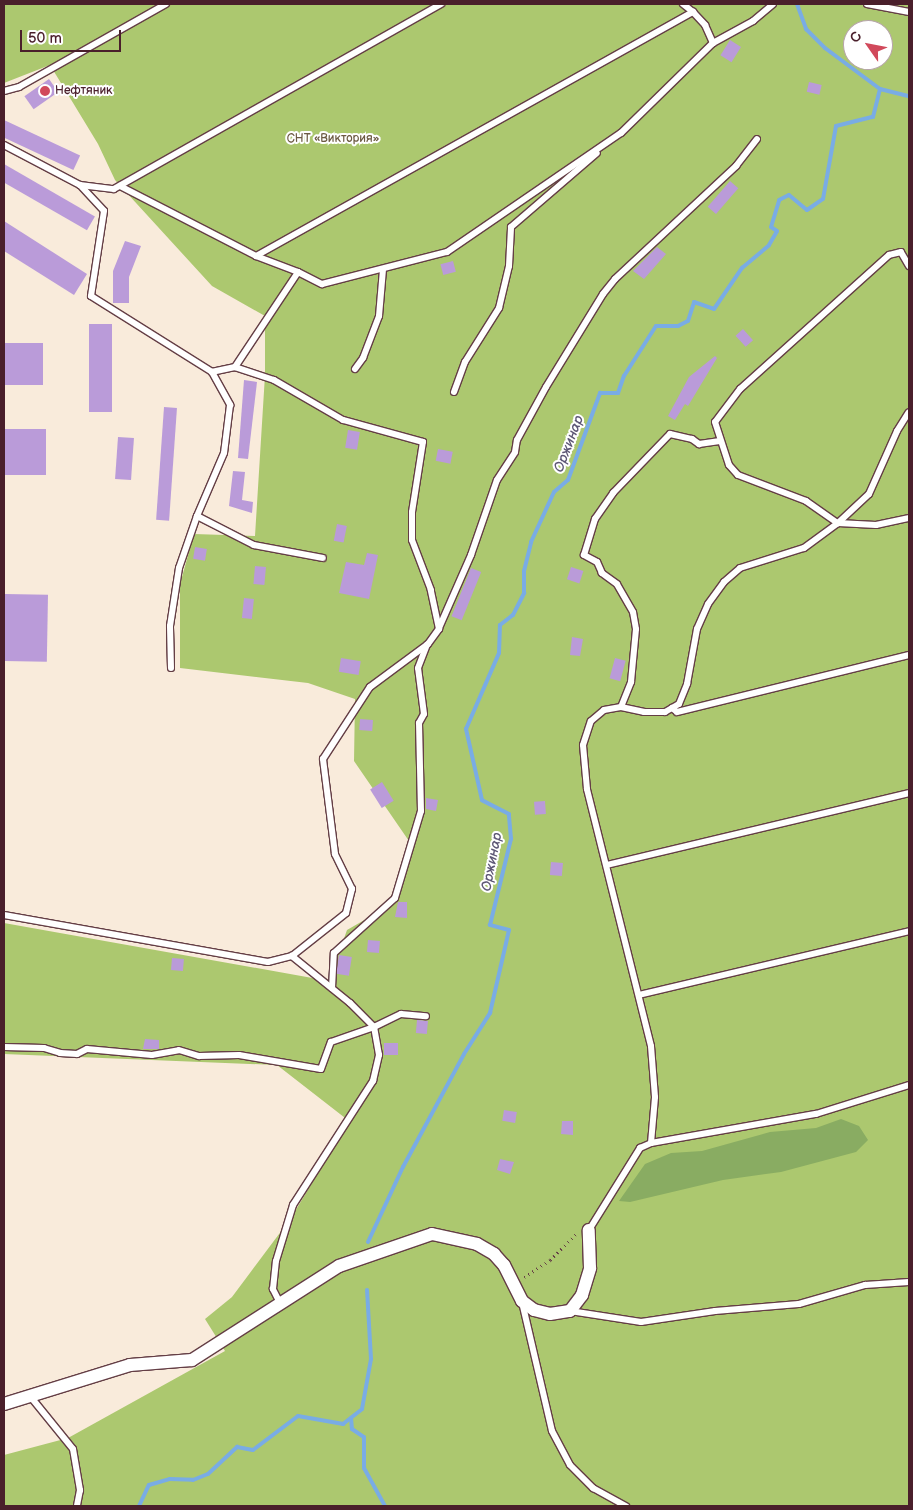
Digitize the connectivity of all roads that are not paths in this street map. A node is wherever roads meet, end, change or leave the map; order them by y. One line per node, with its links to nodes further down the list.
1 (166, 4): 9 (lane)
2 (441, 4): 14 (lane)
3 (683, 4): 6 (lane)
4 (772, 4): 8 (lane)
5 (867, 4): 7 (lane)
6 (693, 12): 8 (lane); 15 (lane)
7 (909, 12)
8 (713, 43): 10 (lane)
9 (4, 91)
10 (621, 132): 17 (lane); 22 (lane)
11 (757, 138): 29 (lane)
12 (4, 145): 13 (lane)
13 (80, 186): 14 (lane); 21 (lane)
14 (120, 186): 15 (lane)
15 (256, 256): 18 (lane)
16 (909, 266): 24 (lane)
17 (383, 269): 18 (lane); 20 (lane)
18 (298, 272): 19 (lane)
19 (235, 367): 21 (lane); 29 (lane)
20 (355, 369)
21 (212, 372): 25 (lane)
22 (454, 392)
23 (909, 412): 27 (lane)
24 (720, 441): 27 (lane); 33 (lane)
25 (197, 516): 28 (lane); 32 (lane)
26 (909, 518): 27 (lane)
27 (838, 523): 34 (lane)
28 (322, 558)
29 (438, 629): 30 (lane)
30 (428, 644): 39 (lane); 40 (lane)
31 (909, 655): 34 (lane)
32 (171, 668)
33 (621, 707): 34 (lane); 36 (lane)
34 (672, 708)
35 (909, 793): 36 (lane)
36 (607, 865): 41 (lane)
37 (4, 915): 39 (lane)
38 (909, 931): 41 (lane)
39 (292, 956): 40 (lane)
40 (332, 988): 43 (lane)
41 (639, 995): 46 (lane)
42 (426, 1016): 43 (lane)
43 (374, 1028): 44 (lane); 50 (lane)
44 (4, 1048)
45 (909, 1085): 46 (lane)
46 (651, 1143): 47 (lane)
47 (585, 1229): 51 (street)
48 (909, 1282): 51 (lane)
49 (522, 1301): 50 (street); 51 (street); 55 (lane)
50 (280, 1303): 52 (street)
51 (570, 1311)
52 (30, 1396): 53 (street); 54 (lane)
53 (4, 1404)
54 (77, 1506)
55 (626, 1506)

